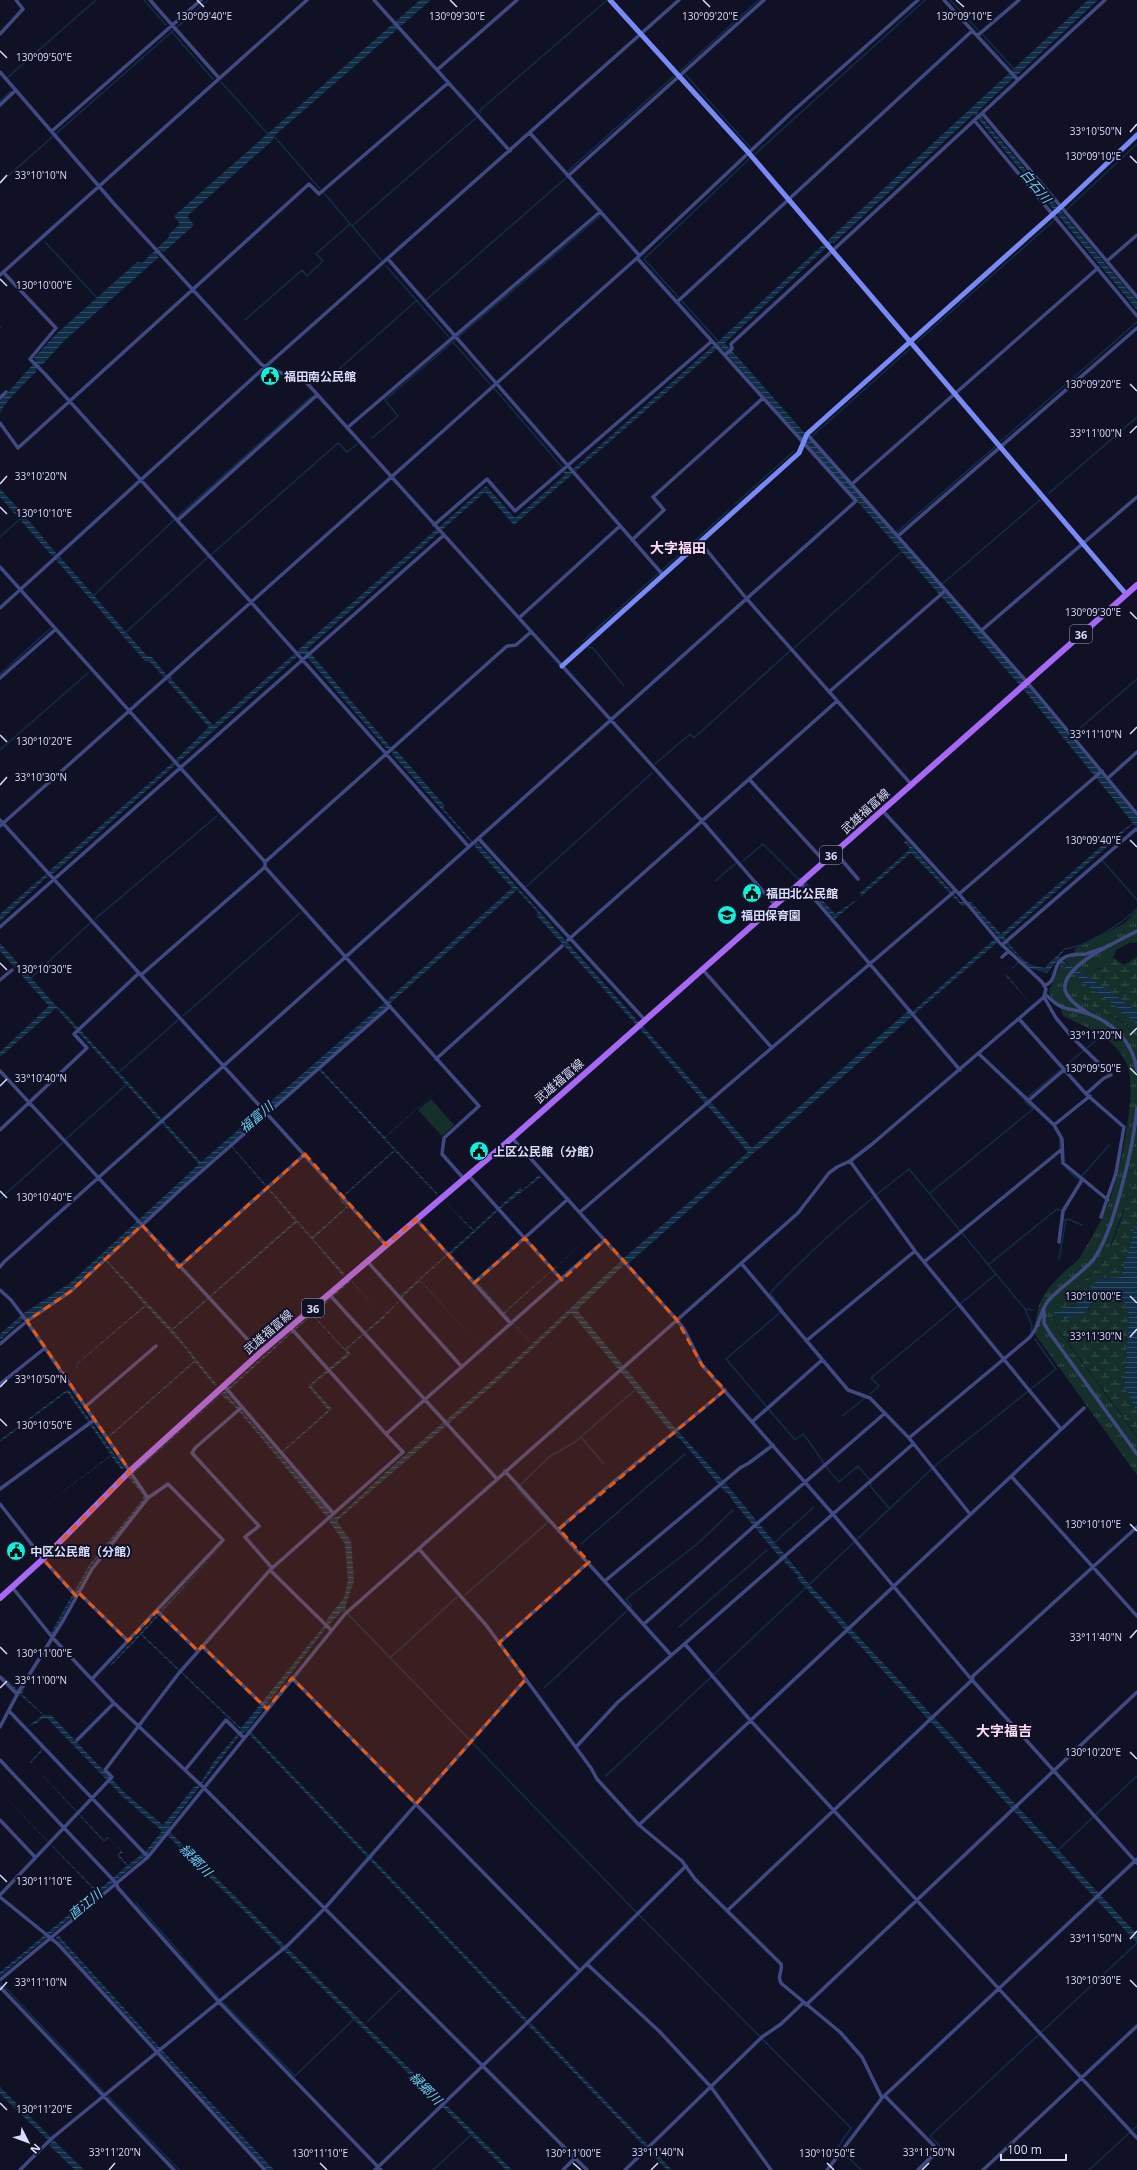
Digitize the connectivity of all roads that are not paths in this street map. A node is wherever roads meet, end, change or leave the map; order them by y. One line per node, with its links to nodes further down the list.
1 (16, 0): 16 (street)
2 (150, 0): 14 (street)
3 (201, 0): 14 (street)
4 (307, 0): 22 (street)
5 (374, 0): 19 (street)
6 (518, 0): 19 (street)
7 (610, 0): 17 (street)
8 (679, 0): 17 (street)
9 (764, 0): 21 (street)
10 (918, 0): 33 (street)
11 (944, 0): 15 (street)
12 (1019, 0): 18 (street)
13 (1105, 0): 23 (street)
14 (173, 27): 22 (street); 29 (street)
15 (972, 31): 18 (street); 36 (street)
16 (0, 34)
17 (641, 34): 21 (street); 30 (street)
18 (977, 36): 23 (street)
19 (437, 70): 24 (street)
20 (0, 72): 25 (street)
21 (679, 76): 33 (street); 34 (street)
22 (220, 78): 35 (street)
23 (1018, 80): 27 (street)
24 (448, 83): 32 (street); 47 (street)
25 (16, 90): 26 (street); 29 (street)
26 (0, 105)
27 (981, 114): 28 (street); 37 (street)
28 (975, 120): 39 (street); 41 (street)
29 (54, 133): 35 (street)
30 (530, 134): 32 (street); 34 (street)
31 (1137, 135): 37 (street)
32 (510, 151): 43 (street)
33 (748, 152): 36 (street); 42 (street)
34 (568, 176): 38 (street)
35 (99, 186): 46 (street); 47 (street)
36 (789, 199): 41 (street); 49 (street)
37 (1063, 209): 39 (street); 44 (street)
38 (600, 212): 42 (street); 52 (street)
39 (1055, 216): 45 (street); 53 (street)
40 (1137, 235): 44 (street)
41 (832, 249): 53 (street); 55 (street)
42 (638, 256): 49 (street); 57 (street)
43 (388, 259): 52 (street); 56 (street)
44 (1107, 261): 48 (street)
45 (1098, 268): 50 (street); 59 (street)
46 (2, 273): 63 (street)
47 (193, 289): 56 (street); 63 (street)
48 (1137, 297)
49 (679, 300): 54 (street)
50 (1137, 316)
51 (1137, 328): 68 (street)
52 (454, 336): 57 (street); 65 (street)
53 (911, 341): 59 (street); 67 (street)
54 (713, 342): 55 (street); 69 (street)
55 (725, 355): 62 (street)
56 (265, 368): 60 (street); 71 (street)
57 (495, 383): 69 (street); 70 (street)
58 (6, 392): 61 (street)
59 (955, 393): 68 (street); 72 (street)
60 (317, 395): 65 (street); 74 (street)
61 (0, 398)
62 (763, 398): 67 (street); 79 (street)
63 (70, 401): 64 (street); 71 (street)
64 (1, 424): 66 (street)
65 (347, 428): 70 (street)
66 (0, 429)
67 (807, 438): 72 (street); 80 (street); 88 (street)
68 (1000, 446): 78 (street); 81 (street)
69 (566, 469): 75 (street); 76 (street)
70 (391, 477): 75 (street); 89 (street)
71 (141, 480): 74 (street); 85 (street)
72 (852, 484): 78 (street)
73 (1137, 498): 81 (street)
74 (178, 520): 89 (street)
75 (436, 526): 77 (street)
76 (620, 526): 79 (street); 91 (street)
77 (442, 533): 91 (street); 95 (street)
78 (896, 534): 86 (street)
79 (632, 540): 83 (street)
80 (700, 542): 83 (street); 88 (street)
81 (1083, 544): 87 (street); 93 (street)
82 (0, 567): 85 (street)
83 (661, 573): 96 (street)
84 (1137, 585): 87 (main road, 武雄福富線 / 36)
85 (20, 589): 90 (street); 92 (street)
86 (946, 590): 93 (street); 99 (street)
87 (1126, 594): 98 (main road, 武雄福富線 / 36)
88 (746, 598): 99 (street); 102 (street)
89 (251, 602): 95 (street); 101 (street)
90 (0, 608)
91 (519, 618): 94 (street)
92 (56, 629): 97 (street); 101 (street)
93 (982, 630): 98 (street)
94 (531, 632): 96 (street); 104 (street)
95 (301, 657): 104 (street); 105 (street)
96 (562, 666): 102 (street)
97 (0, 678)
98 (1027, 682): 106 (street); 109 (main road, 武雄福富線 / 36)
99 (829, 692): 100 (street)
100 (837, 701): 108 (street); 109 (street)
101 (130, 711): 105 (street); 113 (street)
102 (610, 720): 112 (street); 115 (street)
103 (1137, 752): 107 (street)
104 (386, 754): 116 (street); 119 (street)
105 (180, 768): 119 (street); 121 (street)
106 (1101, 772): 107 (street); 125 (street)
107 (1108, 778): 111 (street)
108 (749, 779): 112 (street); 118 (street)
109 (911, 784): 110 (main road, 武雄福富線 / 36)
110 (882, 810): 117 (main road, 武雄福富線 / 36); 124 (street)
111 (1137, 814)
112 (702, 821): 126 (street); 129 (street)
113 (1, 823): 121 (street)
114 (1137, 830): 130 (street)
115 (478, 840): 116 (street); 129 (street)
116 (470, 846): 135 (street)
117 (835, 852): 118 (main road, 武雄福富線 / 36); 122 (street)
118 (824, 861): 123 (main road, 武雄福富線 / 36)
119 (265, 862): 120 (street)
120 (265, 867): 135 (street); 139 (street)
121 (54, 879): 127 (street); 139 (street)
122 (858, 879)
123 (801, 883): 126 (main road, 武雄福富線 / 36); 136 (street)
124 (953, 893): 125 (street); 136 (street)
125 (959, 894): 130 (street)
126 (775, 905): 138 (main road, 武雄福富線 / 36)
127 (0, 927)
128 (1137, 931): 131 (street)
129 (570, 939): 146 (street)
130 (1001, 944): 133 (street)
131 (1111, 945): 141 (street); 144 (street)
132 (562, 946): 149 (street)
133 (1009, 951): 134 (street); 141 (street)
134 (1002, 956)
135 (346, 957): 143 (street); 150 (street)
136 (871, 964): 147 (street); 152 (street)
137 (12, 970): 140 (street)
138 (703, 970): 146 (main road, 武雄福富線 / 36); 147 (street)
139 (140, 974): 150 (street); 157 (street)
140 (0, 980)
141 (1044, 986): 142 (street)
142 (1044, 996): 144 (street); 145 (street); 155 (street)
143 (390, 1006): 149 (street); 159 (street)
144 (1088, 1013): 153 (street)
145 (1020, 1020): 148 (street); 151 (street)
146 (644, 1021): 162 (main road, 武雄福富線 / 36)
147 (772, 1048): 171 (street)
148 (979, 1054): 152 (street); 156 (street)
149 (436, 1059): 166 (street)
150 (223, 1065): 159 (street); 167 (street)
151 (1064, 1068): 155 (street); 156 (street)
152 (960, 1070): 165 (street)
153 (1137, 1070)
154 (0, 1071): 157 (street)
155 (1088, 1095): 160 (street); 170 (street)
156 (1027, 1098): 160 (street)
157 (30, 1103): 161 (street); 167 (street)
158 (1137, 1108): 189 (street)
159 (267, 1113): 164 (street); 174 (street)
160 (1054, 1125): 163 (street)
161 (0, 1130)
162 (512, 1138): 166 (main road, 武雄福富線 / 36); 169 (street)
163 (1060, 1151): 168 (street); 181 (street)
164 (305, 1154): 178 (street); 184 (street)
165 (850, 1161): 179 (street); 182 (street)
166 (466, 1177): 173 (main road, 武雄福富線 / 36); 175 (street)
167 (98, 1178): 174 (street); 183 (street)
168 (1081, 1179): 170 (street); 177 (street)
169 (568, 1199): 171 (street); 175 (street)
170 (1108, 1200): 172 (street)
171 (580, 1212): 176 (street)
172 (1101, 1217)
173 (416, 1219): 178 (main road, 武雄福富線 / 36); 186 (street)
174 (141, 1224): 184 (street); 190 (street)
175 (525, 1238): 185 (street); 186 (street)
176 (605, 1240): 185 (street); 191 (street)
177 (1059, 1242)
178 (386, 1245): 180 (main road, 武雄福富線 / 36)
179 (915, 1251): 181 (street); 194 (street)
180 (367, 1261): 188 (main road, 武雄福富線 / 36); 201 (street)
181 (924, 1262): 200 (street)
182 (741, 1263): 191 (street); 194 (street)
183 (0, 1267)
184 (179, 1267): 198 (street)
185 (562, 1280): 192 (street)
186 (475, 1281): 192 (street)
187 (0, 1290): 190 (street)
188 (330, 1296): 193 (main road, 武雄福富線 / 36); 205 (street)
189 (1045, 1307): 200 (street); 217 (street)
190 (26, 1320): 195 (street); 197 (street)
191 (677, 1320): 204 (street); 218 (street)
192 (513, 1323): 201 (street)
193 (292, 1329): 198 (main road, 武雄福富線 / 36); 213 (street)
194 (806, 1341): 199 (street)
195 (0, 1344)
196 (156, 1346): 206 (street)
197 (45, 1348): 202 (street); 206 (street)
198 (260, 1353): 203 (main road, 武雄福富線 / 36)
199 (822, 1360): 209 (street); 210 (street)
200 (1004, 1360): 212 (street); 214 (street)
201 (462, 1367): 205 (street)
202 (0, 1384)
203 (226, 1388): 208 (street); 219 (main road, 武雄福富線 / 36)
204 (725, 1390): 210 (street); 230 (street)
205 (424, 1400): 213 (street); 221 (street)
206 (85, 1407): 211 (street)
207 (1084, 1408): 212 (street)
208 (240, 1409): 228 (street); 235 (street)
209 (884, 1414): 214 (street); 222 (street)
210 (753, 1421): 216 (street)
211 (91, 1422): 219 (street); 223 (street)
212 (1062, 1429): 220 (street)
213 (386, 1434): 228 (street)
214 (909, 1438): 215 (street)
215 (913, 1444): 226 (street); 227 (street)
216 (773, 1445): 222 (street); 236 (street)
217 (1137, 1454)
218 (505, 1471): 221 (street); 230 (street)
219 (131, 1473): 224 (street); 232 (main road, 武雄福富線 / 36)
220 (1011, 1476): 227 (street); 234 (street)
221 (497, 1480): 231 (street)
222 (804, 1482): 226 (street); 243 (street)
223 (0, 1489)
224 (148, 1498): 239 (street); 241 (street)
225 (0, 1504): 232 (street)
226 (832, 1513): 237 (street); 248 (street)
227 (970, 1514): 237 (street)
228 (331, 1515): 235 (street)
229 (1137, 1526): 234 (street)
230 (559, 1529): 233 (street)
231 (419, 1549): 244 (street); 247 (street)
232 (43, 1558): 238 (main road, 武雄福富線 / 36); 239 (street)
233 (589, 1562): 236 (street); 247 (street)
234 (1093, 1567): 242 (street); 256 (street)
235 (271, 1569): 244 (street); 249 (street)
236 (605, 1581): 243 (street)
237 (893, 1586): 256 (street); 262 (street)
238 (12, 1587): 240 (main road, 武雄福富線 / 36); 245 (street)
239 (76, 1595): 245 (street); 246 (street)
240 (0, 1598)
241 (158, 1613): 246 (street); 250 (street)
242 (1137, 1616)
243 (644, 1624): 251 (street)
244 (330, 1628): 253 (street)
245 (53, 1637): 254 (street); 257 (street)
246 (128, 1641): 254 (street)
247 (499, 1643): 255 (street)
248 (684, 1644): 251 (street); 262 (street)
249 (202, 1646): 250 (street); 260 (street)
250 (198, 1651): 263 (street)
251 (671, 1654): 267 (street)
252 (0, 1677): 257 (street)
253 (292, 1678): 260 (street); 273 (street)
254 (92, 1679): 259 (street)
255 (526, 1679): 267 (street); 273 (street)
256 (972, 1680): 270 (street); 274 (street)
257 (18, 1692): 261 (street)
258 (1137, 1692): 270 (street)
259 (114, 1703): 263 (street); 266 (street)
260 (266, 1708): 265 (street)
261 (9, 1711): 264 (street); 272 (street)
262 (750, 1720): 274 (street); 276 (street)
263 (139, 1726): 269 (street); 272 (street)
264 (0, 1727)
265 (243, 1737): 269 (street); 271 (street)
266 (77, 1740)
267 (576, 1747): 276 (street)
268 (1, 1760): 277 (street)
269 (185, 1770): 271 (street)
270 (1052, 1771): 280 (street); 284 (street)
271 (202, 1786): 279 (street); 285 (street)
272 (92, 1798): 277 (street); 279 (street)
273 (416, 1804): 285 (street); 289 (street)
274 (834, 1810): 284 (street); 286 (street)
275 (0, 1820): 278 (street)
276 (638, 1825): 281 (street)
277 (63, 1827): 278 (street); 282 (street)
278 (36, 1857): 283 (street)
279 (147, 1857): 282 (street)
280 (1136, 1861): 292 (street)
281 (686, 1866): 286 (street); 288 (street)
282 (115, 1882): 287 (street); 293 (street)
283 (0, 1896): 287 (street)
284 (916, 1899): 292 (street); 294 (street)
285 (325, 1908): 293 (street); 297 (street)
286 (728, 1910): 294 (street)
287 (49, 1938): 290 (street); 296 (street)
288 (587, 1964): 289 (street); 299 (street)
289 (580, 1972): 297 (street)
290 (0, 1980)
291 (0, 1987): 300 (street)
292 (999, 1988): 298 (street); 301 (street)
293 (219, 2002): 296 (street); 304 (street)
294 (804, 2004): 299 (street); 301 (street)
295 (1137, 2026): 298 (street)
296 (157, 2052): 300 (street); 307 (street)
297 (483, 2066): 303 (street); 304 (street)
298 (1082, 2078): 302 (street); 315 (street)
299 (711, 2087): 311 (street); 312 (street)
300 (104, 2096): 305 (street); 306 (street)
301 (884, 2097): 313 (street); 314 (street)
302 (1137, 2138)
303 (574, 2158): 309 (street); 310 (street)
304 (376, 2168): 308 (street)
305 (20, 2170)
306 (174, 2170)
307 (265, 2170)
308 (381, 2170)
309 (563, 2170)
310 (587, 2170)
311 (625, 2170)
312 (771, 2170)
313 (827, 2170)
314 (918, 2170)
315 (983, 2170)

